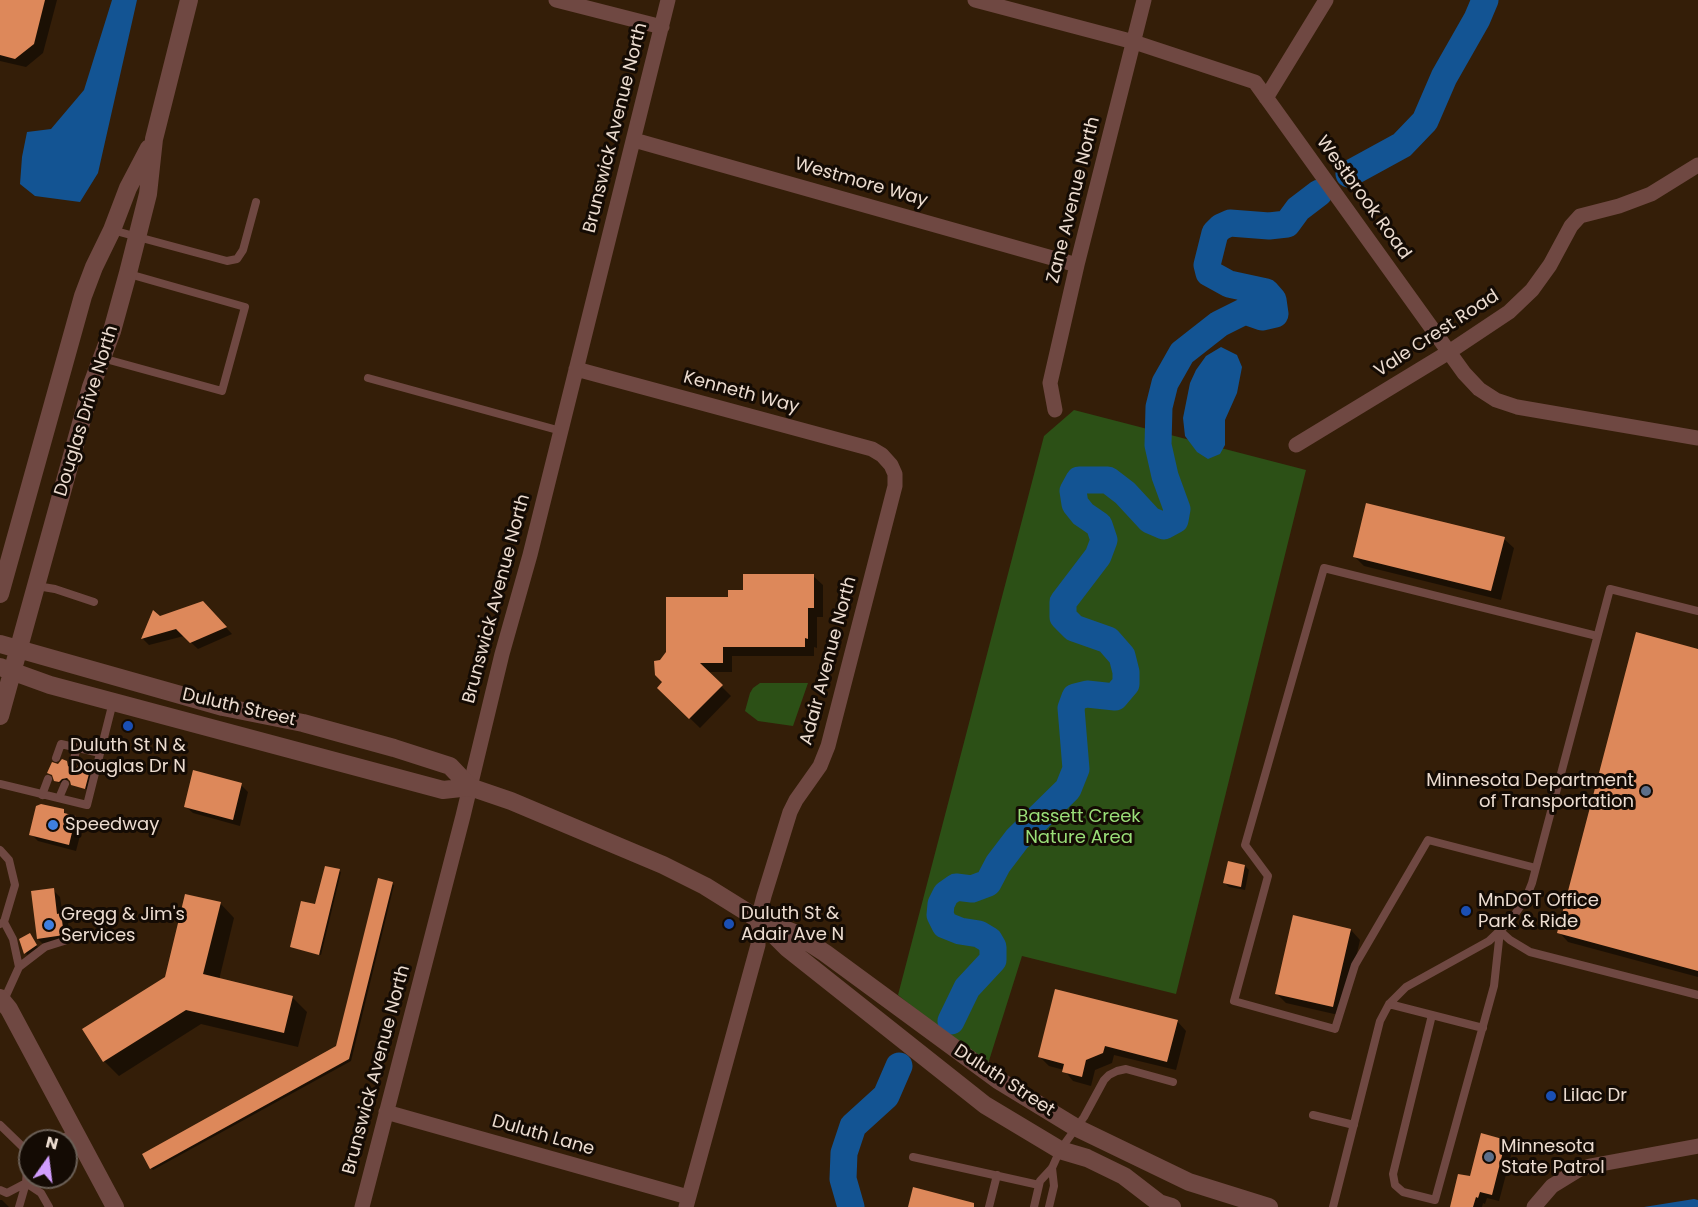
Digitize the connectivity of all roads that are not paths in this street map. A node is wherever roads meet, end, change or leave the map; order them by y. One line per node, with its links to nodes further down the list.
1 (189, 0): 10 (street, Douglas Drive North)
2 (555, 0): 7 (street)
3 (668, 0): 7 (street, Brunswick Avenue North)
4 (975, 0): 8 (street, Westbrook Road)
5 (1144, 0): 8 (street, Zane Avenue North)
6 (1326, 0): 9 (street)
7 (662, 27): 11 (street, Brunswick Avenue North)
8 (1134, 42): 9 (street, Westbrook Road); 16 (street, Zane Avenue North)
9 (1266, 98): 18 (street, Westbrook Road)
10 (154, 139): 14 (street, Douglas Drive North); 15 (street, Douglas Drive North)
11 (634, 140): 16 (street, Westmore Way); 20 (street, Brunswick Avenue North)
12 (1698, 165): 18 (street, Vale Crest Road)
13 (256, 202): 15 (lane)
14 (112, 230): 15 (lane); 28 (street, Douglas Drive North)
15 (137, 237): 17 (street, Douglas Drive North)
16 (1077, 265): 22 (street, Zane Avenue North)
17 (128, 273): 19 (street, Douglas Drive North); 19 (lane)
18 (1449, 352): 24 (street, Westbrook Road); 25 (street, Vale Crest Road)
19 (102, 358): 27 (street, Douglas Drive North)
20 (576, 369): 23 (street, Brunswick Avenue North); 26 (street, Kenneth Way)
21 (368, 378): 23 (lane)
22 (1055, 410)
23 (561, 431): 44 (street, Brunswick Avenue North)
24 (1698, 438)
25 (1296, 445)
26 (891, 465): 49 (street, Adair Avenue North)
27 (37, 586): 29 (lane); 33 (street, Douglas Drive North)
28 (0, 594)
29 (94, 602)
30 (1698, 611): 31 (lane)
31 (1597, 636): 48 (lane); 48 (lane)
32 (0, 644): 33 (street, Duluth Street)
33 (19, 650): 34 (street, Douglas Drive North); 44 (street, Duluth Street)
34 (6, 669): 35 (street, Duluth Street); 36 (street, Douglas Drive North)
35 (113, 702): 38 (lane); 44 (street, Duluth Street)
36 (0, 716)
37 (77, 748): 38 (lane); 39 (lane); 40 (lane)
38 (100, 753): 46 (lane)
39 (56, 758)
40 (73, 762)
41 (48, 779): 45 (lane)
42 (0, 784): 45 (lane)
43 (65, 784): 46 (lane)
44 (471, 787): 49 (street, Duluth Street); 60 (street, Brunswick Avenue North)
45 (42, 795): 46 (lane)
46 (59, 798)
47 (0, 850): 50 (lane)
48 (1536, 868): 51 (lane)
49 (758, 920): 64 (street, Duluth Street); 69 (street, Duluth Street); 78 (street, Adair Avenue North)
50 (2, 923): 53 (lane)
51 (1500, 931): 54 (lane); 56 (lane); 58 (lane)
52 (64, 941): 53 (lane)
53 (19, 967): 55 (lane)
54 (1698, 995)
55 (2, 1000): 65 (street)
56 (1389, 1004): 57 (lane); 63 (lane)
57 (1432, 1015): 58 (lane); 58 (lane)
58 (1483, 1028)
59 (1173, 1082): 64 (lane)
60 (386, 1112): 78 (street, Duluth Lane); 82 (street, Brunswick Avenue North)
61 (1313, 1115): 63 (lane)
62 (0, 1125): 67 (lane)
63 (1354, 1125): 88 (lane)
64 (1075, 1127): 69 (lane); 87 (street, Duluth Street)
65 (74, 1129)
66 (78, 1137): 81 (street)
67 (18, 1142)
68 (1698, 1146): 89 (street)
69 (1060, 1150): 71 (lane); 86 (street, Duluth Street)
70 (913, 1157): 72 (lane)
71 (1052, 1168): 73 (lane); 85 (lane)
72 (998, 1175): 73 (lane); 83 (lane)
73 (1040, 1185): 84 (lane)
74 (18, 1187): 77 (lane)
75 (24, 1189): 79 (lane)
76 (35, 1189): 80 (lane)
77 (0, 1190)
78 (687, 1202)
79 (19, 1207)
80 (49, 1207)
81 (115, 1207)
82 (362, 1207)
83 (989, 1207)
84 (1034, 1207)
85 (1049, 1207)
86 (1172, 1207)
87 (1269, 1207)
88 (1333, 1207)
89 (1534, 1207)

